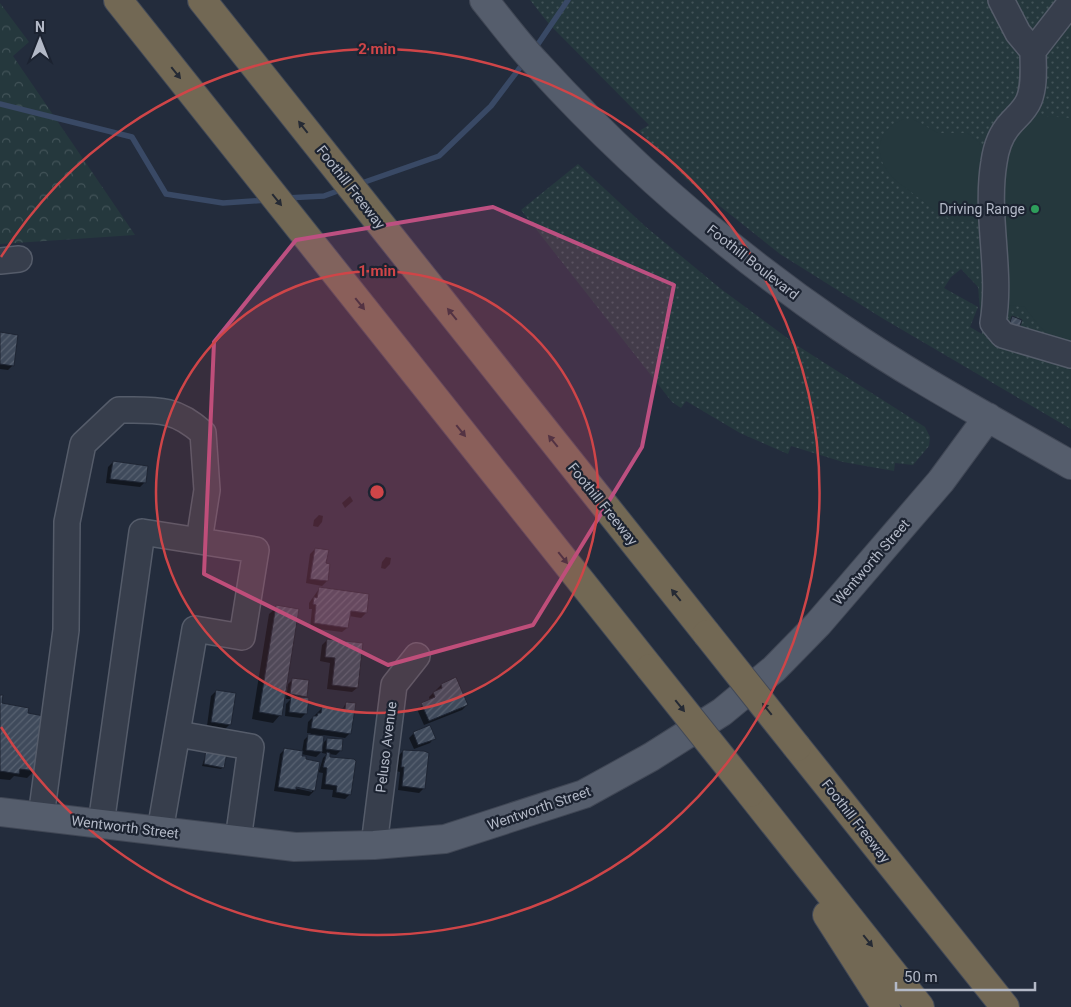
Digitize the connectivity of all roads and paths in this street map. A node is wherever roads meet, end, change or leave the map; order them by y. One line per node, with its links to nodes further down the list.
1 (118, 0): 13 (highway, one-way to 13, bridge)
2 (202, 0): 20 (highway, Foothill Freeway, one-way to 2, bridge)
3 (484, 0): 8 (main road, Foothill Boulevard)
4 (1001, 0): 6 (street)
5 (1071, 2): 6 (street)
6 (1033, 50): 7 (street)
7 (1071, 355)
8 (988, 417): 9 (main road, Foothill Boulevard); 19 (main road, Wentworth Street)
9 (1071, 465)
10 (200, 541): 12 (street); 15 (street); 16 (street)
11 (417, 656): 19 (street, Peluso Avenue)
12 (178, 734): 17 (street); 18 (street)
13 (750, 793): 21 (highway); 22 (highway, one-way to 22)
14 (0, 812): 15 (main road, Wentworth Street)
15 (41, 817): 16 (main road, Wentworth Street)
16 (101, 824): 17 (main road, Wentworth Street)
17 (160, 831): 18 (main road, Wentworth Street)
18 (238, 840): 19 (main road, Wentworth Street)
19 (374, 846)
20 (923, 906): 23 (highway, Foothill Freeway); 24 (highway)
21 (886, 1007)
22 (920, 1007)
23 (1005, 1007)
24 (1016, 1007)

